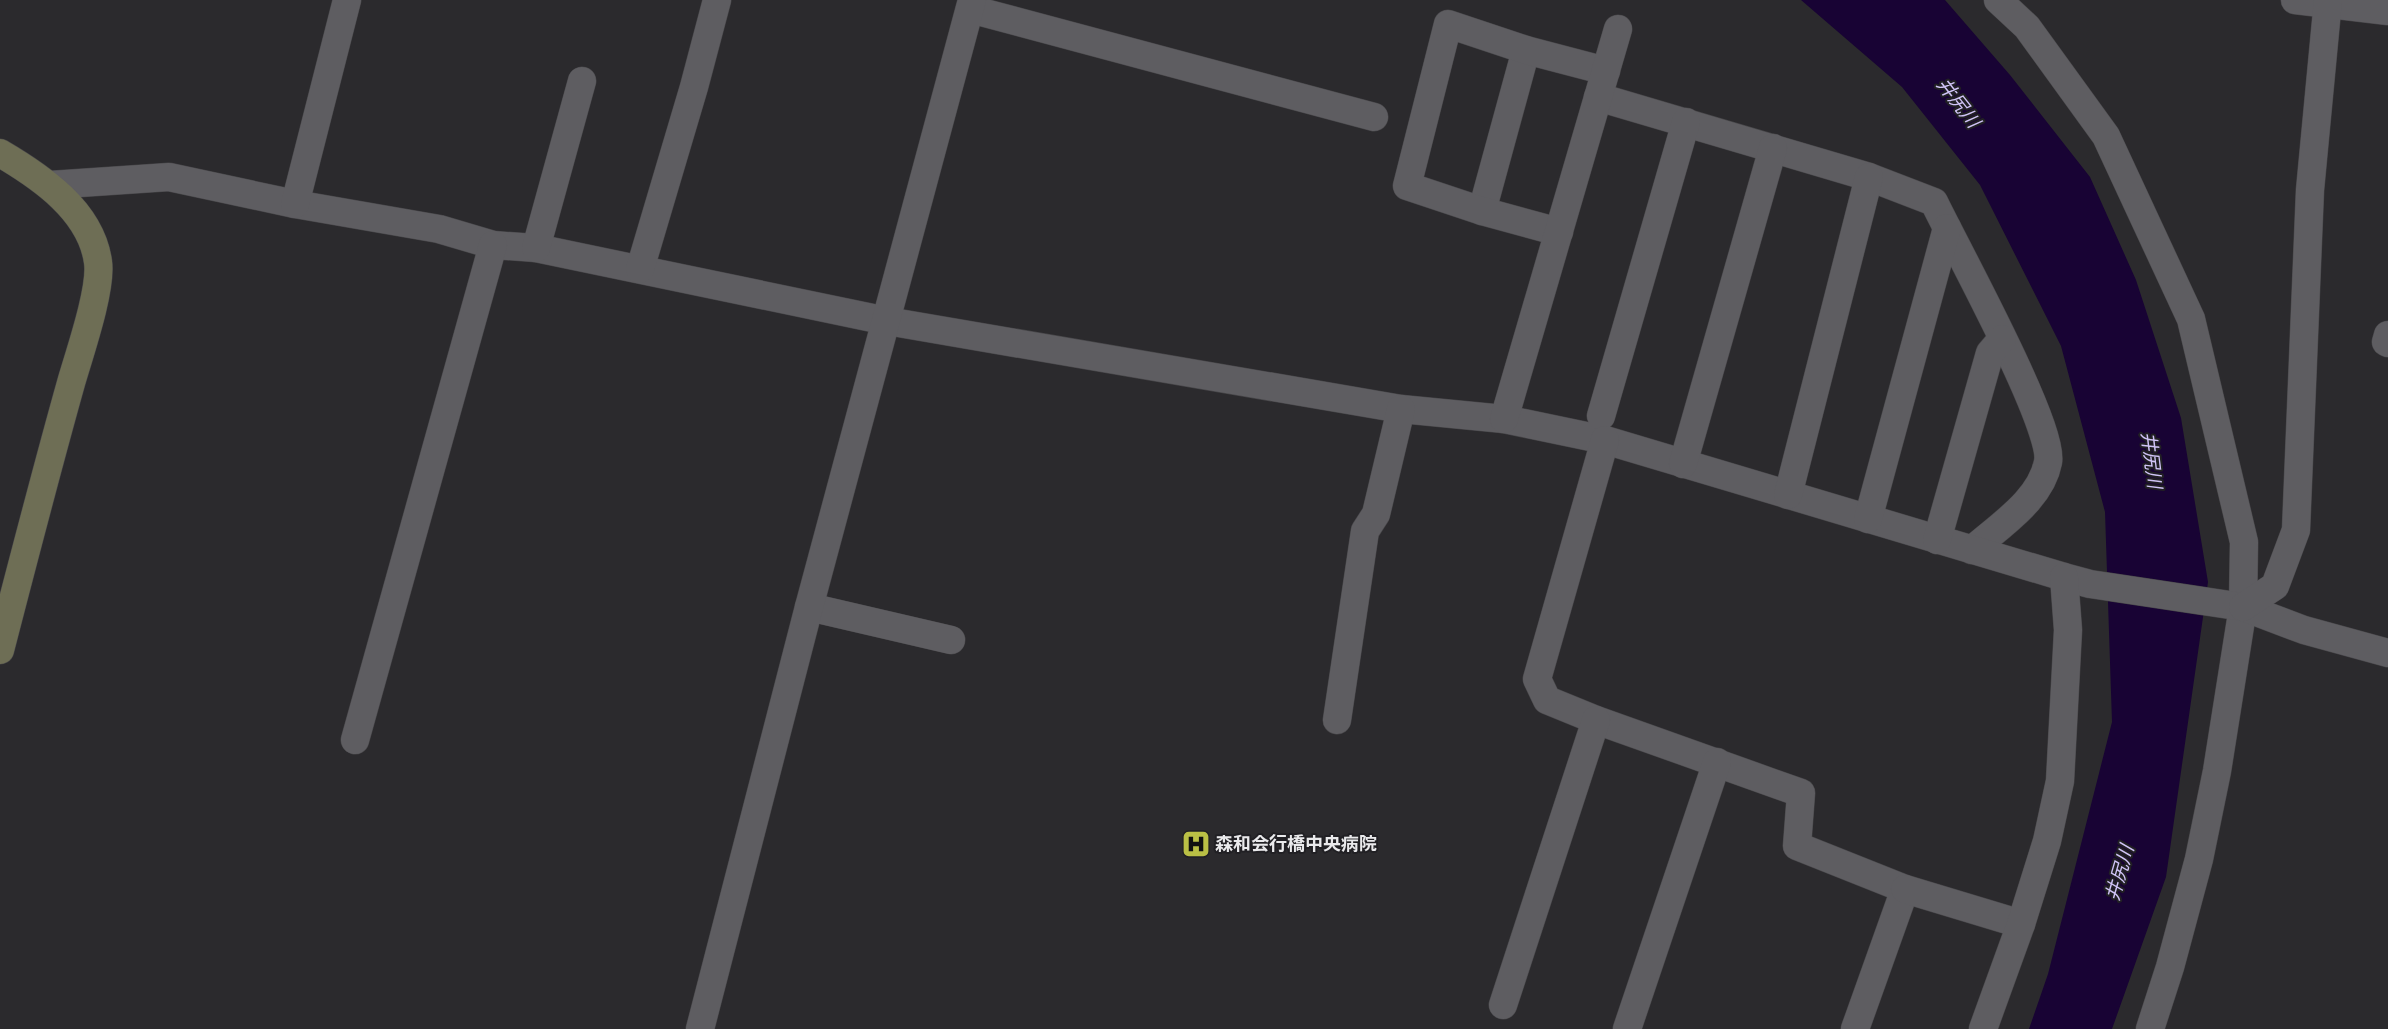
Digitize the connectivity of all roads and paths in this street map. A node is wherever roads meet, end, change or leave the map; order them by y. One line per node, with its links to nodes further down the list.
1 (347, 0): 19 (street)
2 (717, 0): 25 (street)
3 (1998, 0): 39 (street)
4 (2294, 0): 5 (street)
5 (2327, 3): 7 (street); 39 (street)
6 (971, 4): 13 (street); 26 (street)
7 (2388, 11)
8 (1618, 29): 10 (street)
9 (1526, 50): 10 (street); 20 (street); 20 (street)
10 (1606, 71): 12 (street)
11 (582, 81): 24 (street)
12 (1598, 97): 14 (street); 22 (street)
13 (1374, 117)
14 (1686, 122): 15 (street); 32 (street)
15 (1773, 148): 17 (street); 33 (street)
16 (0, 153): 18 (street)
17 (1869, 176): 21 (street); 34 (street)
18 (50, 184): 19 (street); 42 (street)
19 (295, 204): 23 (street)
20 (1482, 211): 22 (street)
21 (1946, 228): 28 (street); 35 (street)
22 (1559, 232): 31 (street)
23 (493, 246): 24 (street); 46 (street)
24 (536, 248): 25 (street)
25 (640, 269): 26 (street)
26 (887, 321): 30 (street); 40 (street)
27 (2388, 335): 29 (street)
28 (2002, 339): 36 (street); 37 (street)
29 (2388, 343)
30 (1401, 409): 31 (street); 44 (street)
31 (1504, 419): 32 (street)
32 (1603, 428): 33 (street); 45 (street)
33 (1683, 464): 34 (street)
34 (1788, 495): 35 (street)
35 (1868, 519): 36 (street)
36 (1937, 540): 37 (street)
37 (1972, 550): 38 (street)
38 (2064, 578): 39 (street); 49 (street)
39 (2238, 606): 43 (street); 55 (street)
40 (809, 607): 41 (street); 51 (street)
41 (952, 640)
42 (0, 650)
43 (2388, 653)
44 (1337, 720)
45 (1596, 720): 47 (street); 50 (street)
46 (355, 740)
47 (1717, 762): 48 (street); 52 (street)
48 (1906, 889): 49 (street); 53 (street)
49 (2021, 924): 54 (street)
50 (1503, 1005)
51 (700, 1029)
52 (1626, 1029)
53 (1855, 1029)
54 (1983, 1029)
55 (2150, 1029)

